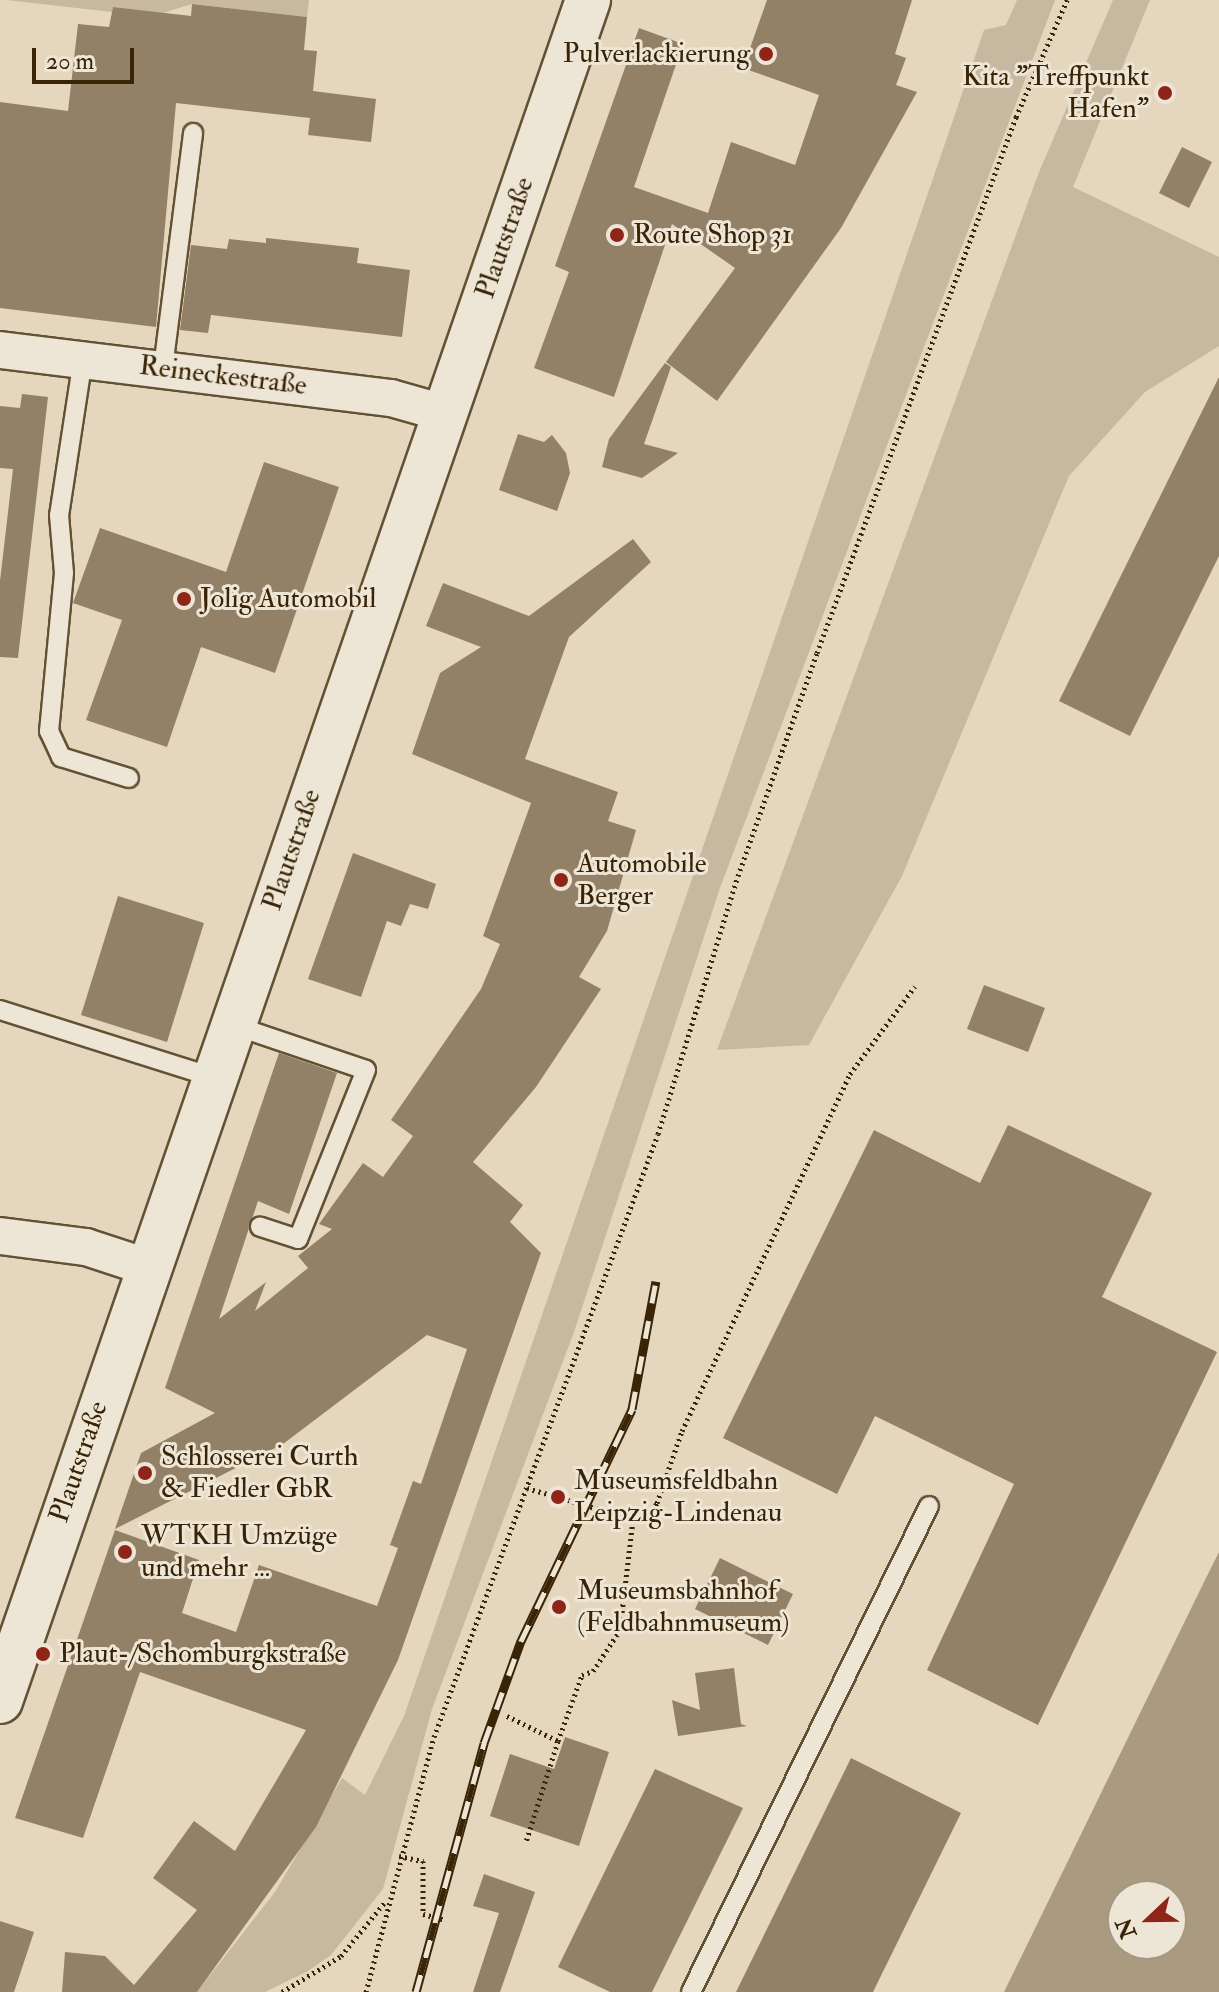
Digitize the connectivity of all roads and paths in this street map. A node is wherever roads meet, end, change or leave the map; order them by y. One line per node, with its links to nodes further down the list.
1 (588, 0): 7 (main road, Plautstraße)
2 (1067, 0): 16 (path)
3 (193, 133): 6 (lane)
4 (0, 350): 5 (street, Reineckestraße)
5 (83, 359): 6 (street, Reineckestraße); 8 (lane)
6 (163, 368): 7 (street, Reineckestraße)
7 (444, 413): 11 (main road, Plautstraße)
8 (129, 778)
9 (915, 986): 18 (path)
10 (0, 1010): 12 (lane)
11 (231, 1024): 12 (main road, Plautstraße); 13 (lane)
12 (213, 1077): 15 (main road, Plautstraße)
13 (260, 1227)
14 (0, 1236): 15 (street)
15 (147, 1267): 19 (main road, Plautstraße)
16 (527, 1488): 18 (path); 23 (path)
17 (929, 1506): 28 (lane)
18 (633, 1519): 21 (path)
19 (0, 1701)
20 (507, 1716): 21 (path)
21 (558, 1741): 22 (path)
22 (526, 1842)
23 (399, 1856): 24 (path); 25 (path)
24 (387, 1899): 26 (path); 27 (path)
25 (445, 1920)
26 (282, 1992)
27 (366, 1992)
28 (691, 1992)

